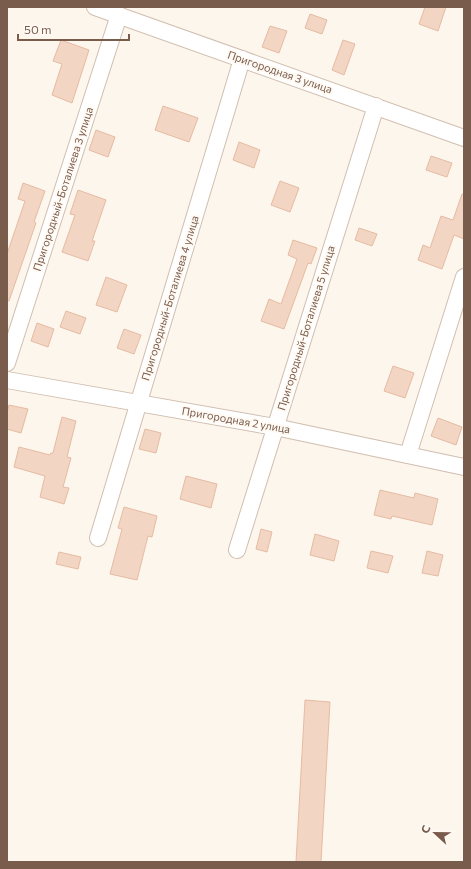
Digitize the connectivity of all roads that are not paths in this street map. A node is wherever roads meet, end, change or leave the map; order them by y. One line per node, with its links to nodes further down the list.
1 (95, 7): 2 (street, Пригородная 3 улица)
2 (119, 15): 3 (street, Пригородная 3 улица); 7 (street, Пригородный-Боталиева 3 улица)
3 (242, 59): 4 (street, Пригородная 3 улица); 9 (street, Пригородный-Боталиева 4 улица)
4 (376, 106): 5 (street, Пригородная 3 улица); 10 (street, Пригородный-Боталиева 5 улица)
5 (464, 138)
6 (464, 277): 11 (street)
7 (7, 363)
8 (7, 380): 9 (street, Пригородная 2 улица)
9 (138, 403): 10 (street, Пригородная 2 улица); 13 (street, Пригородный-Боталиева 4 улица)
10 (275, 427): 11 (street, Пригородная 2 улица); 14 (street, Пригородный-Боталиева 5 улица)
11 (408, 455): 12 (street, Пригородная 2 улица)
12 (464, 467)
13 (98, 538)
14 (237, 550)

